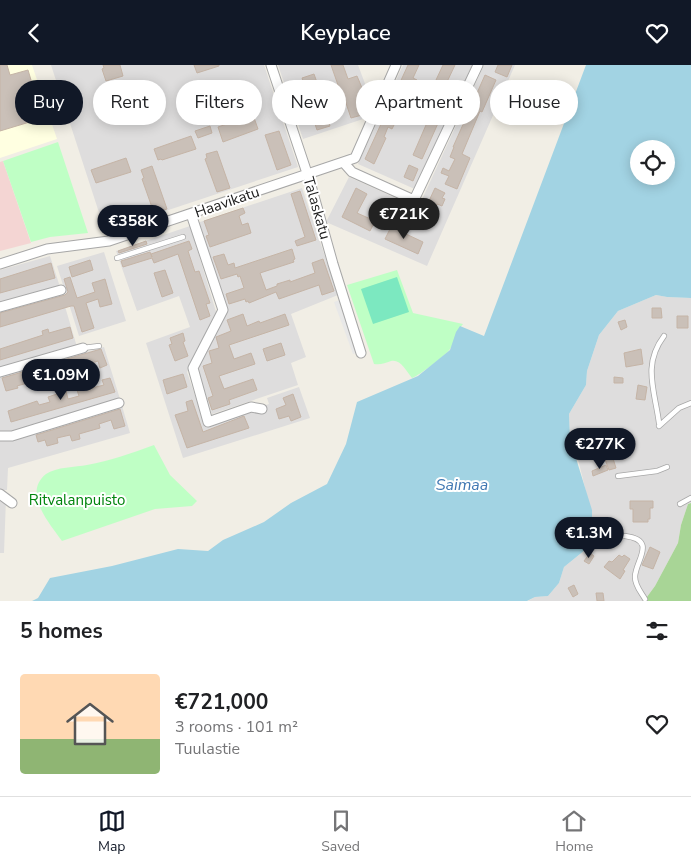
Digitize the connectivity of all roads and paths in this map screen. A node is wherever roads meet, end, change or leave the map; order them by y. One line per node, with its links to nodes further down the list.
1 (271, 65): 5 (street, Talaskatu)
2 (396, 65): 4 (street)
3 (478, 65): 4 (street)
4 (344, 163): 5 (street, Haavikatu)
5 (308, 174): 6 (street, Haavikatu); 15 (street, Talaskatu)
6 (191, 214): 9 (street, Haavikatu); 19 (street)
7 (183, 237): 8 (lane)
8 (116, 257)
9 (0, 264)
10 (61, 290): 11 (street)
11 (0, 307)
12 (664, 336): 18 (lane)
13 (99, 346): 14 (lane)
14 (83, 348): 16 (street)
15 (361, 353)
16 (0, 372)
17 (119, 403): 20 (street)
18 (691, 403)
19 (262, 409)
20 (0, 436)
21 (667, 467): 22 (lane)
22 (618, 476)
23 (0, 494): 25 (street)
24 (691, 498): 26 (lane)
25 (12, 503)
26 (680, 504)
27 (625, 536): 28 (lane)
28 (645, 599)

